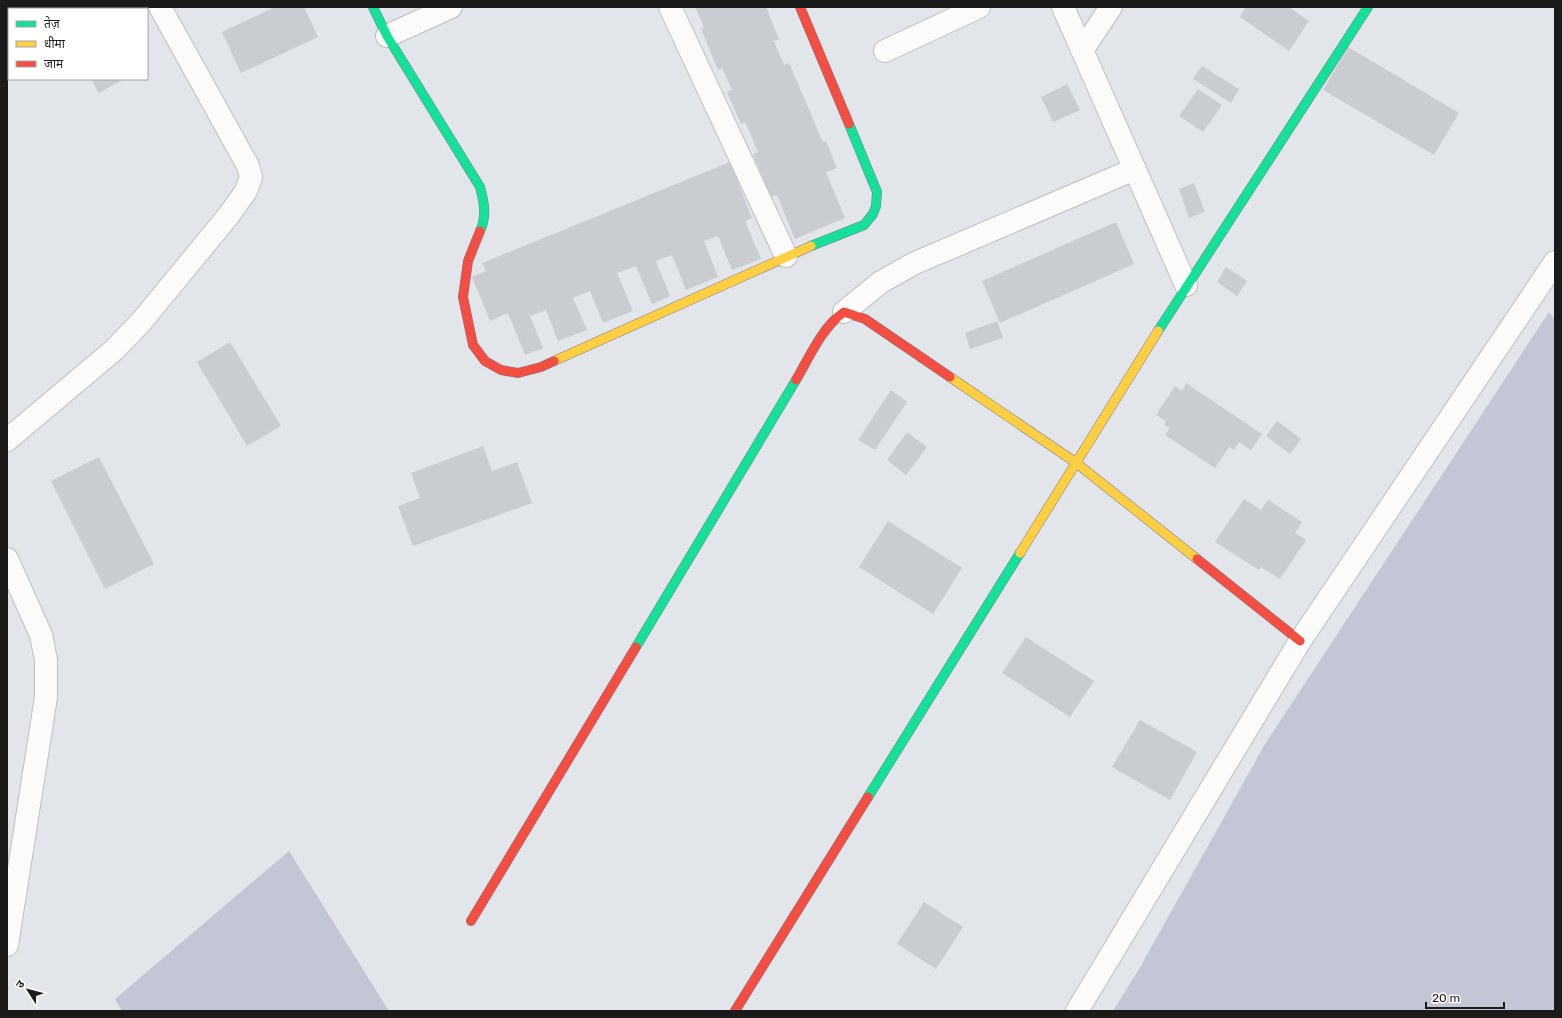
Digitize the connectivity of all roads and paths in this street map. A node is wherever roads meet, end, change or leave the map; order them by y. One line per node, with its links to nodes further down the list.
1 (160, 7): 18 (street)
2 (373, 7): 10 (street)
3 (451, 7): 10 (street)
4 (670, 7): 14 (street)
5 (800, 7): 14 (street)
6 (979, 7): 12 (street)
7 (1063, 7): 11 (street)
8 (1111, 7): 11 (street)
9 (1368, 7): 16 (street)
10 (387, 36): 14 (street)
11 (1083, 49): 13 (street)
12 (885, 51)
13 (1135, 169): 16 (street); 17 (street)
14 (786, 256)
15 (1555, 262): 21 (street)
16 (1186, 285): 19 (street)
17 (844, 312): 19 (street); 22 (street)
18 (7, 440)
19 (1075, 462): 21 (street); 24 (street)
20 (7, 559): 23 (street)
21 (1300, 641): 25 (street)
22 (471, 921)
23 (7, 945)
24 (735, 1011)
25 (1077, 1011)

